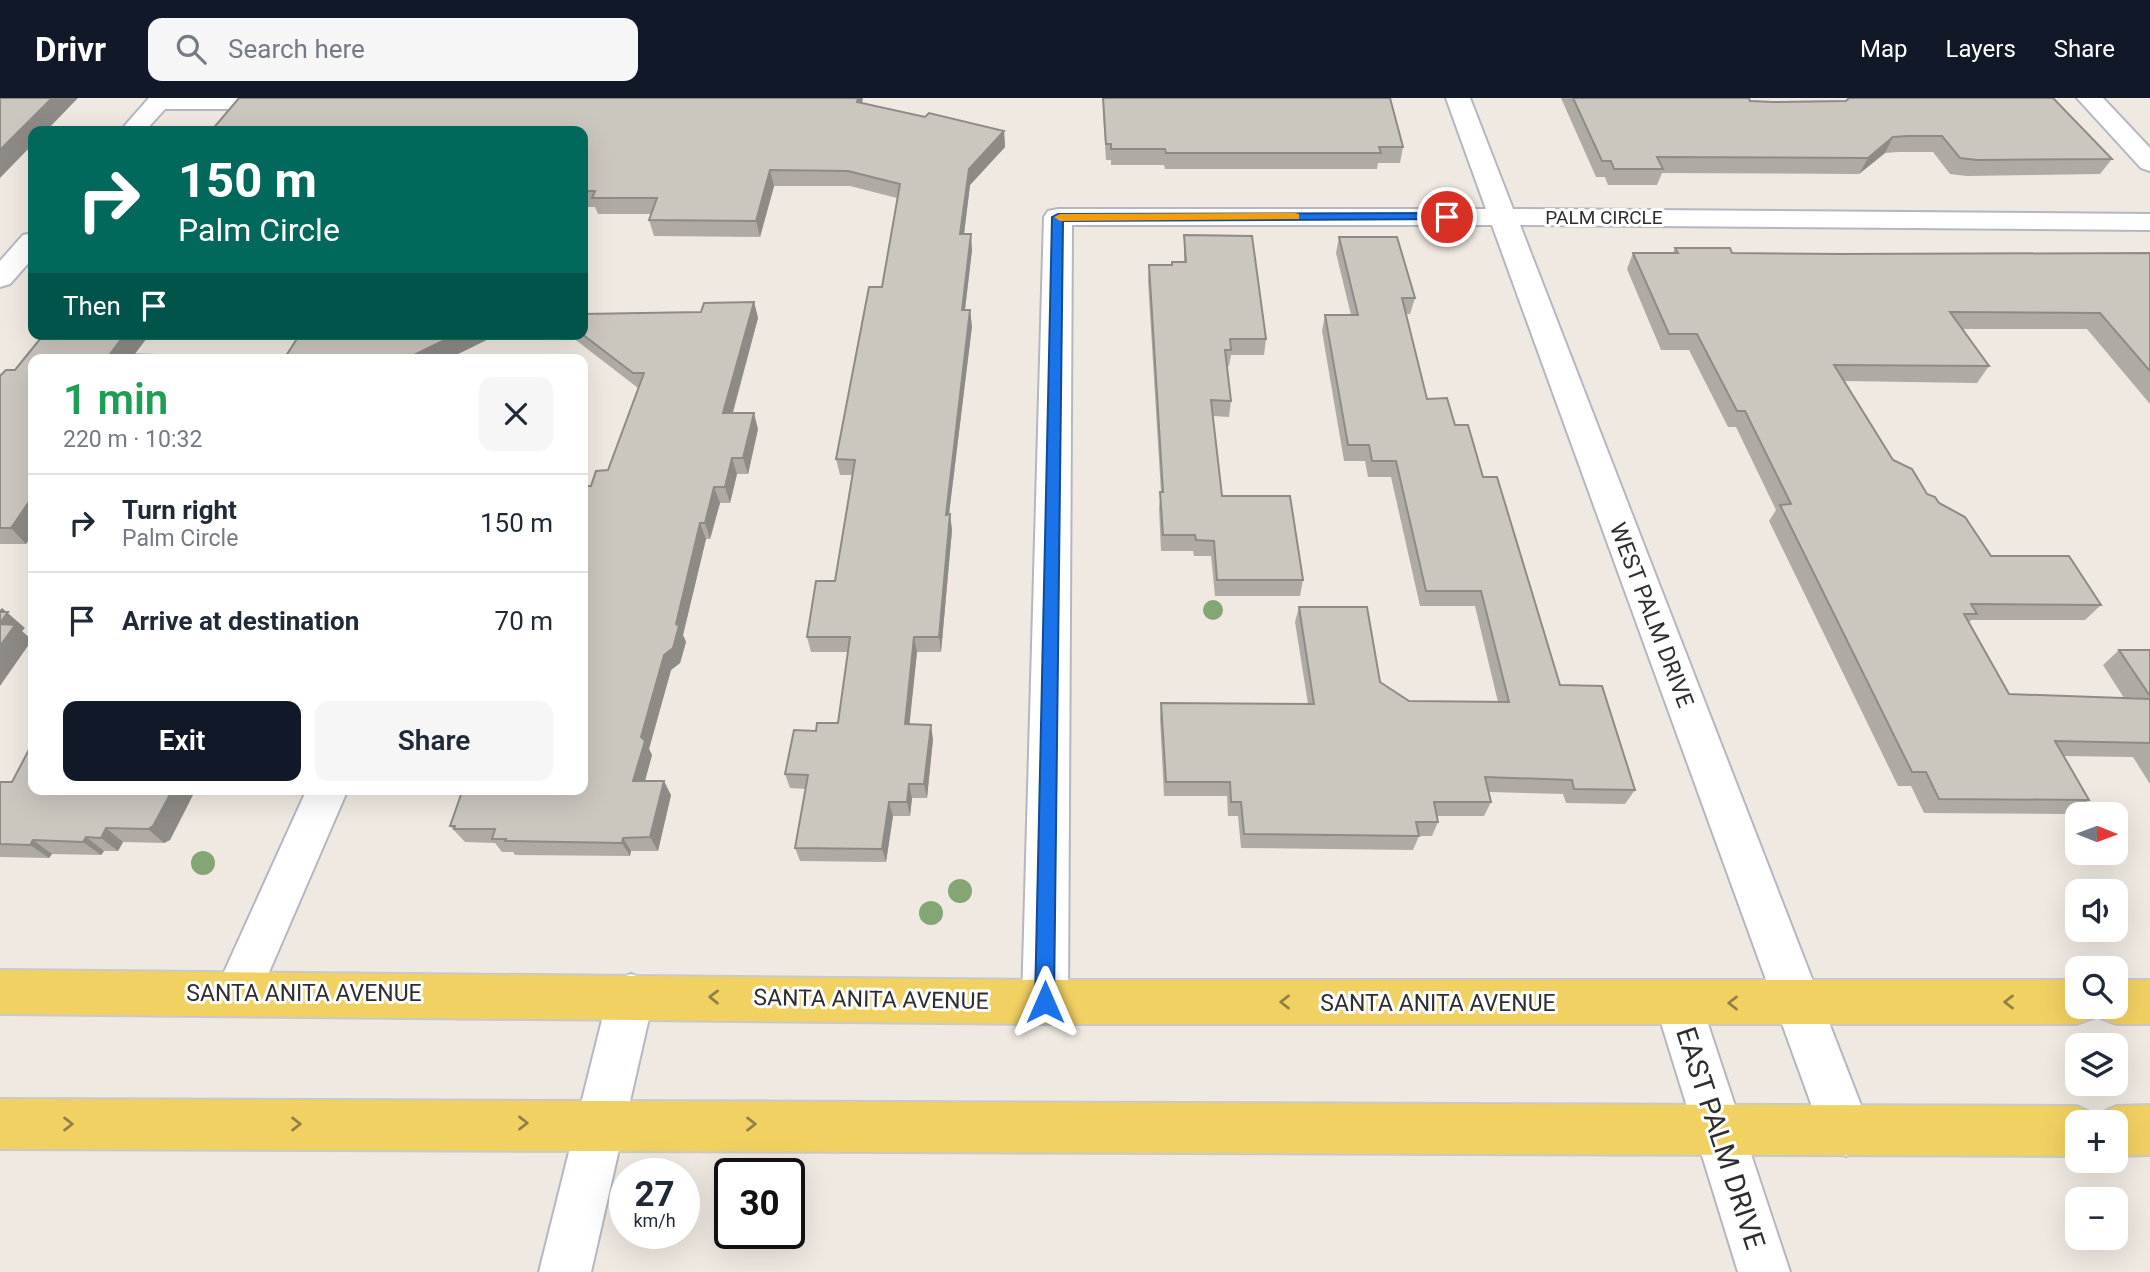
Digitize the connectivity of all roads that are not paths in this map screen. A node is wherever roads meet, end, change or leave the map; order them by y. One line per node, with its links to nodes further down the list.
1 (1458, 98): 7 (street, WEST PALM DRIVE)
2 (2089, 98): 6 (street)
3 (160, 100): 4 (street); 5 (street)
4 (311, 102)
5 (137, 126)
6 (2150, 163)
7 (1503, 216): 8 (street, PALM CIRCLE); 15 (street, PALM CIRCLE); 20 (street, WEST PALM DRIVE)
8 (2150, 222)
9 (28, 247): 10 (street)
10 (0, 278)
11 (325, 795): 13 (street)
12 (0, 992): 13 (main road, SANTA ANITA AVENUE)
13 (239, 992): 14 (main road, SANTA ANITA AVENUE)
14 (631, 996): 15 (main road, SANTA ANITA AVENUE, one-way to 14); 21 (street)
15 (1045, 1002): 19 (main road, SANTA ANITA AVENUE, one-way to 15)
16 (2065, 1002): 20 (main road, SANTA ANITA AVENUE, one-way to 20)
17 (2128, 1002): 18 (main road)
18 (2150, 1002)
19 (1678, 1003): 20 (main road, SANTA ANITA AVENUE, one-way to 19); 27 (street, EAST PALM DRIVE)
20 (1798, 1003): 25 (street, WEST PALM DRIVE)
21 (601, 1123): 22 (main road, one-way to 21); 27 (main road, one-way to 27); 28 (street)
22 (0, 1124)
23 (2128, 1130): 24 (main road)
24 (2150, 1130)
25 (1846, 1131): 26 (main road); 27 (main road)
26 (2065, 1131)
27 (1718, 1132): 29 (street, EAST PALM DRIVE)
28 (565, 1272)
29 (1763, 1272)

